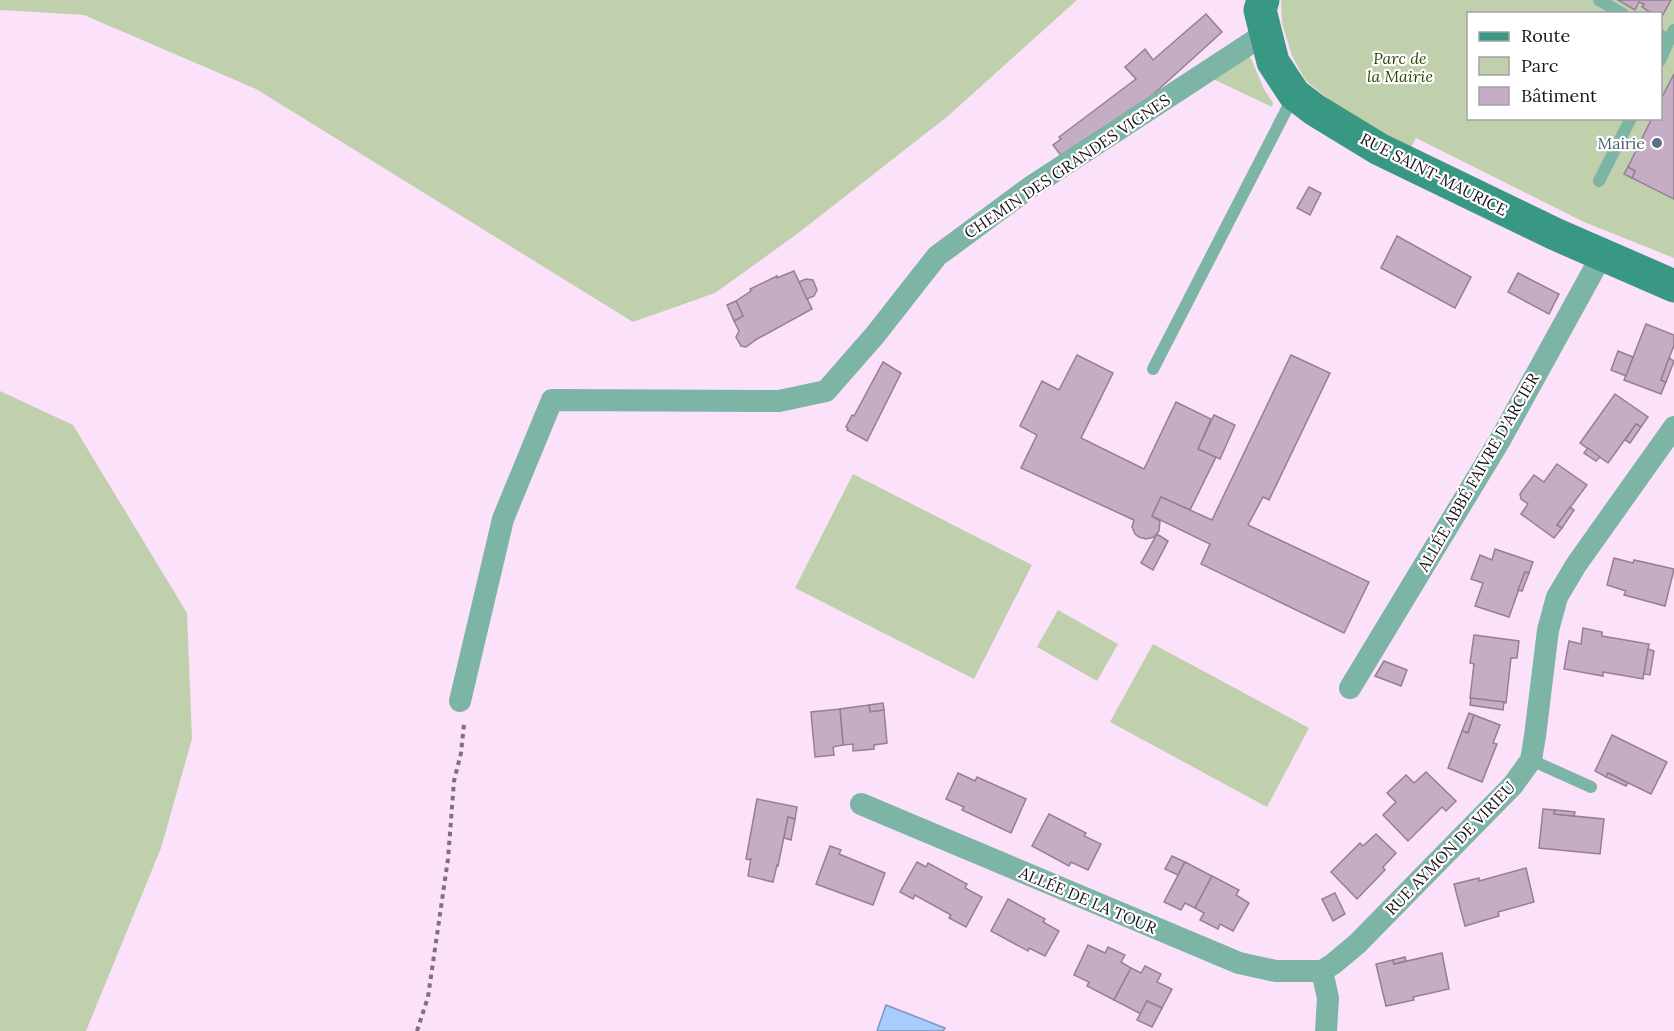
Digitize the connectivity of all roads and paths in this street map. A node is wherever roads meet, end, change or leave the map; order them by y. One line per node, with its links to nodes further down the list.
1 (1263, 0): 4 (street, RUE SAINT-MAURICE)
2 (1599, 0): 3 (lane)
3 (1620, 12)
4 (1266, 33): 7 (street, RUE SAINT-MAURICE); 15 (street, CHEMIN DES GRANDES VIGNES)
5 (1668, 35): 6 (lane)
6 (1662, 54)
7 (1294, 94): 10 (street, RUE SAINT-MAURICE); 12 (lane)
8 (1630, 120): 9 (lane)
9 (1599, 181)
10 (1602, 255): 11 (street, RUE SAINT-MAURICE); 14 (street, ALLÉE ABBÉ FAIVRE D'ARCIER)
11 (1674, 286)
12 (1153, 369)
13 (1674, 427): 16 (street, RUE AYMON DE VIRIEU)
14 (1350, 688)
15 (460, 701): 20 (path)
16 (1531, 760): 17 (lane); 19 (street, RUE AYMON DE VIRIEU)
17 (1591, 787)
18 (861, 804): 19 (street, ALLÉE DE LA TOUR)
19 (1322, 971): 21 (street)
20 (417, 1031)
21 (1326, 1031)

